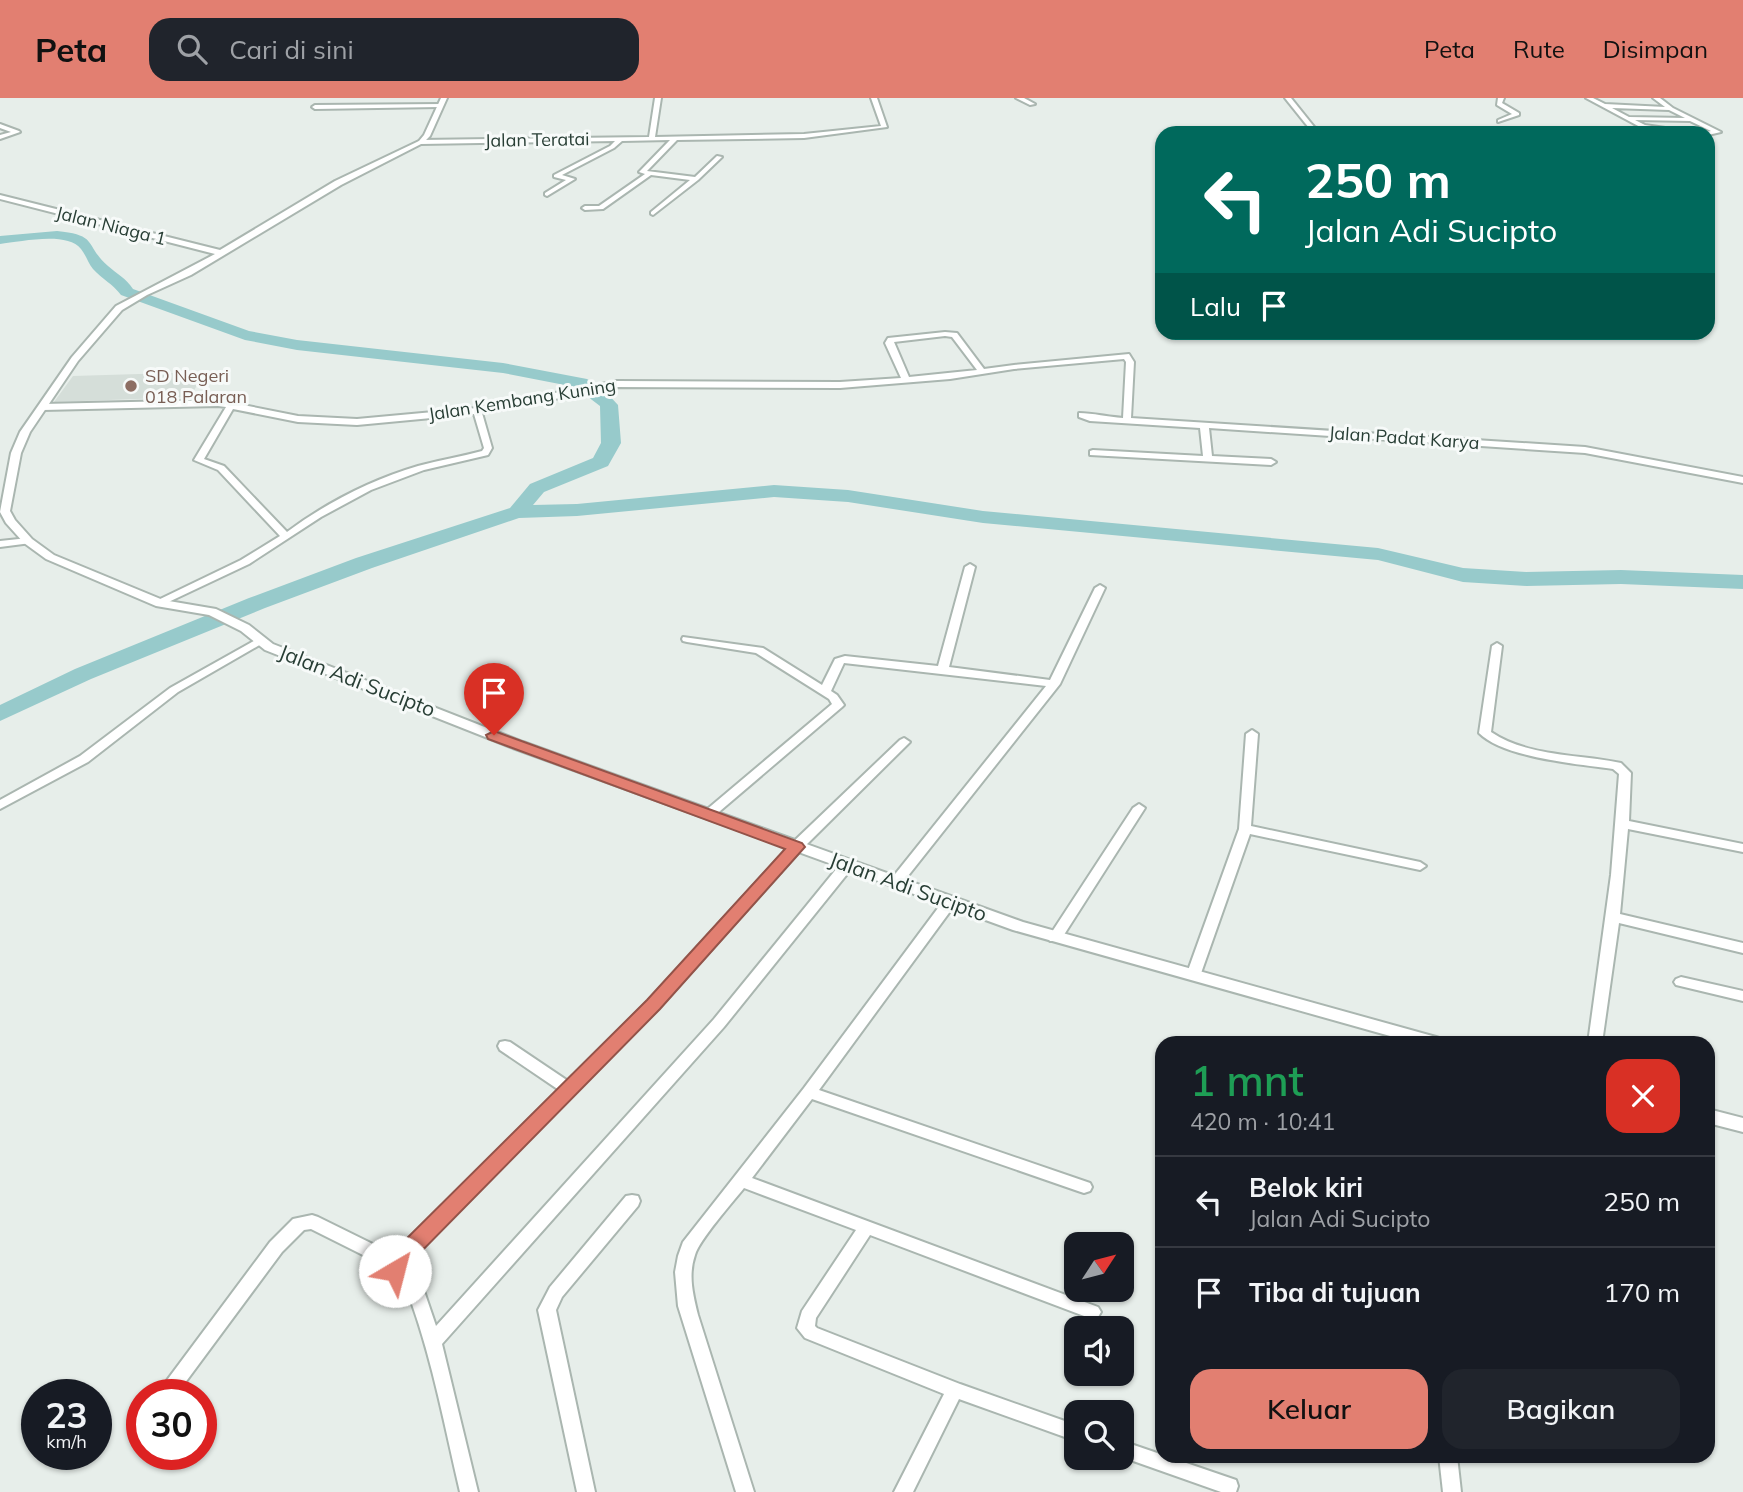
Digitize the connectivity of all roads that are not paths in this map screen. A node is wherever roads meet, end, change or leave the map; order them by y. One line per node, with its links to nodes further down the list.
1 (658, 98): 23 (street)
2 (874, 98): 21 (street)
3 (1020, 98): 9 (street)
4 (1288, 98): 17 (street)
5 (1501, 98): 14 (street)
6 (1590, 98): 10 (street)
7 (1656, 98): 12 (street)
8 (442, 102): 11 (street); 24 (street)
9 (1032, 104)
10 (1604, 106): 12 (street); 13 (street)
11 (316, 107)
12 (1671, 110): 15 (street)
13 (1621, 117): 15 (street); 18 (street)
14 (1500, 121)
15 (1692, 121): 19 (street)
16 (0, 125): 20 (street)
17 (1311, 126)
18 (1642, 126)
19 (1704, 126)
20 (0, 137)
21 (676, 137): 23 (street); 26 (street)
22 (621, 138): 23 (street, Jalan Teratai); 24 (street, Jalan Teratai); 28 (street)
23 (652, 138)
24 (421, 142): 32 (street)
25 (719, 157): 27 (street)
26 (649, 174): 27 (street); 30 (street)
27 (696, 179): 31 (street)
28 (547, 194)
29 (0, 197): 32 (street, Jalan Niaga 1)
30 (585, 208)
31 (653, 213)
32 (222, 253): 37 (street)
33 (1126, 356): 34 (street, Jalan Kembang Kuning); 40 (street)
34 (982, 372): 35 (street, Jalan Kembang Kuning); 35 (street)
35 (906, 380): 38 (street, Jalan Kembang Kuning)
36 (231, 405): 37 (street, Jalan Kembang Kuning); 38 (street, Jalan Kembang Kuning); 46 (street)
37 (43, 407): 47 (street)
38 (477, 411): 46 (street)
39 (1082, 415): 40 (street)
40 (1127, 420): 41 (street, Jalan Padat Karya)
41 (1204, 425): 43 (street); 45 (street, Jalan Padat Karya)
42 (1093, 453): 43 (street)
43 (1208, 458): 44 (street)
44 (1271, 462)
45 (1743, 480)
46 (286, 537): 51 (street)
47 (28, 541): 48 (street); 51 (street, Jalan Adi Sucipto)
48 (0, 544)
49 (970, 567): 55 (street)
50 (1100, 588): 56 (street)
51 (160, 603): 53 (street, Jalan Adi Sucipto)
52 (687, 639): 57 (street)
53 (259, 641): 60 (street); 62 (street, Jalan Adi Sucipto)
54 (1497, 646): 63 (street)
55 (943, 670): 56 (street); 57 (street)
56 (1054, 684): 69 (street)
57 (825, 692): 62 (street)
58 (1252, 734): 64 (street)
59 (904, 742): 65 (street)
60 (0, 804)
61 (1139, 808): 72 (street)
62 (709, 814): 65 (street, Jalan Adi Sucipto)
63 (1623, 824): 66 (street); 71 (street)
64 (1244, 830): 68 (street); 74 (street)
65 (796, 847): 67 (street, Jalan Adi Sucipto); 80 (street)
66 (1743, 848)
67 (847, 865): 69 (street, Jalan Adi Sucipto); 90 (street)
68 (1420, 866)
69 (895, 883): 70 (street, Jalan Adi Sucipto)
70 (949, 903): 72 (street, Jalan Adi Sucipto); 81 (street)
71 (1613, 917): 73 (street); 78 (street)
72 (1055, 938): 74 (street, Jalan Adi Sucipto)
73 (1743, 948)
74 (1193, 976): 77 (street, Jalan Adi Sucipto)
75 (1681, 982): 76 (street)
76 (1743, 996)
77 (1407, 1036)
78 (1596, 1036)
79 (505, 1046): 80 (street)
80 (568, 1089): 88 (street)
81 (809, 1092): 84 (street); 85 (street)
82 (1715, 1118): 83 (street)
83 (1743, 1125)
84 (741, 1180): 87 (street); 101 (street)
85 (1084, 1187)
86 (632, 1201): 100 (street)
87 (866, 1228): 89 (street); 92 (street)
88 (395, 1263): 90 (street); 91 (street)
89 (1091, 1312)
90 (433, 1342): 99 (street)
91 (177, 1379)
92 (955, 1390): 93 (street); 102 (street)
93 (1064, 1429)
94 (1134, 1453): 95 (street)
95 (1155, 1461)
96 (1162, 1463): 98 (street)
97 (1449, 1463): 103 (street)
98 (1228, 1486)
99 (469, 1492)
100 (586, 1492)
101 (745, 1492)
102 (903, 1492)
103 (1452, 1492)

